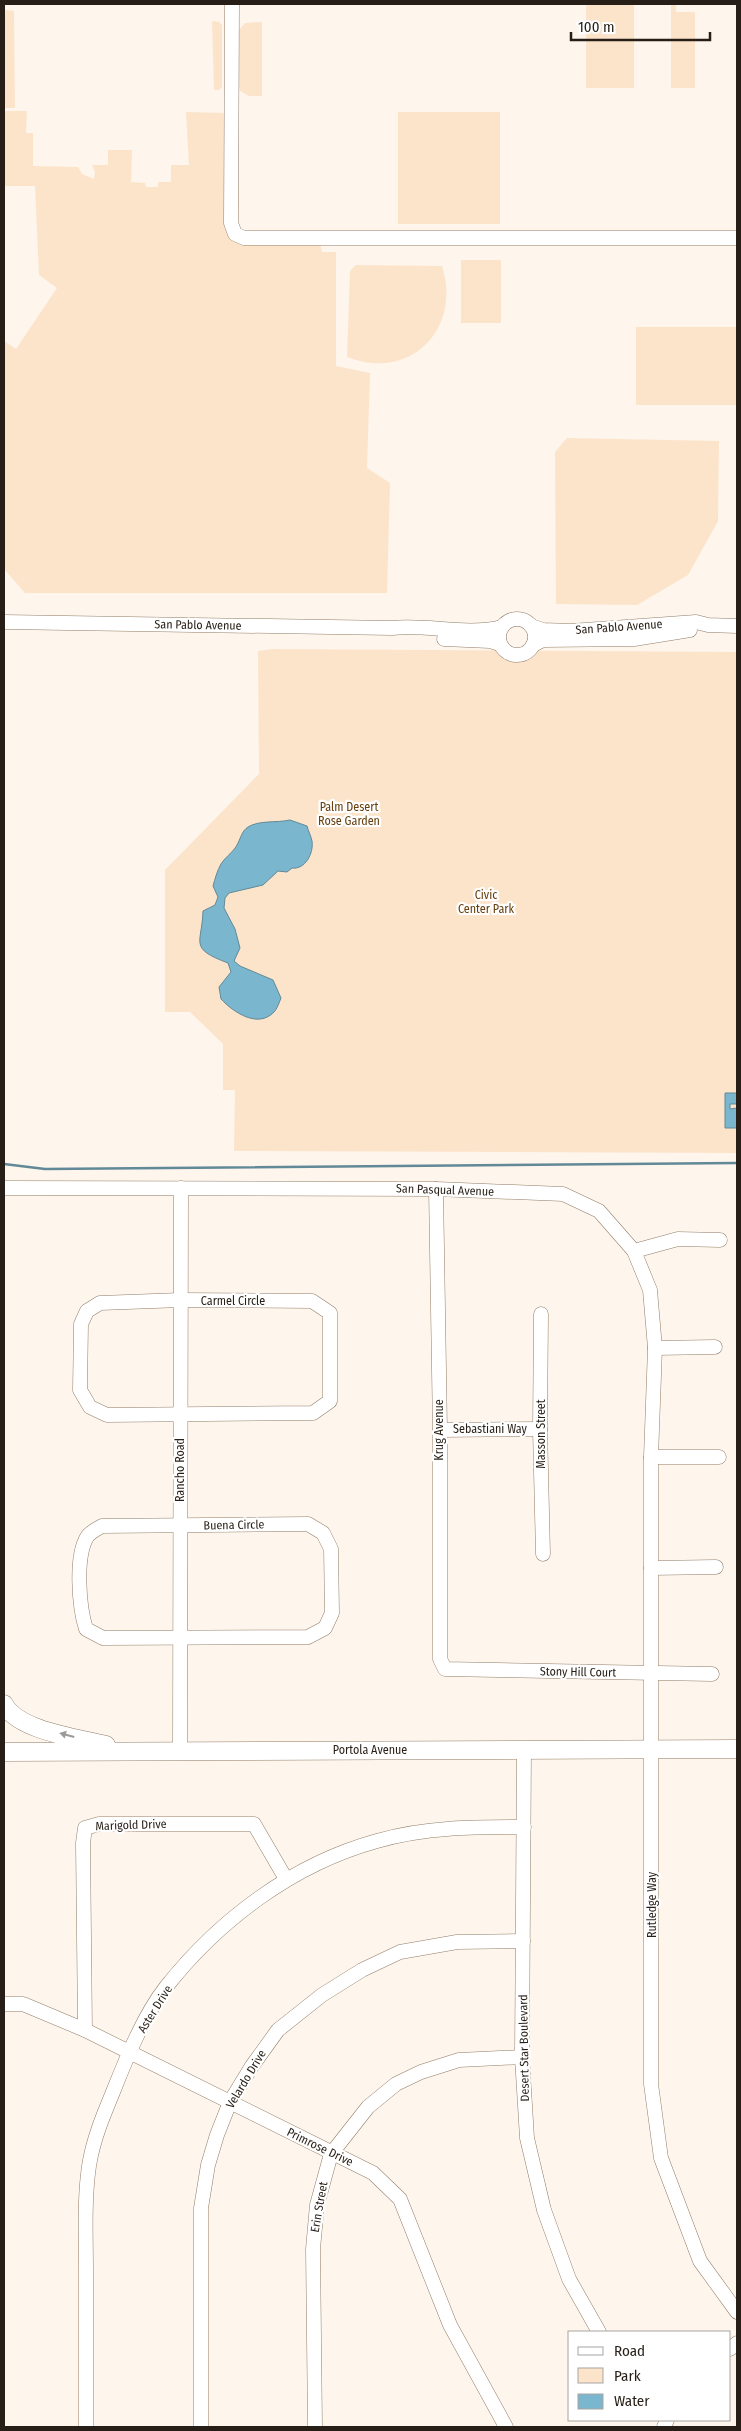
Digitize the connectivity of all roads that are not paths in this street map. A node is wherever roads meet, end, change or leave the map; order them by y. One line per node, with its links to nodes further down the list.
1 (232, 4): 2 (street)
2 (737, 238)
3 (4, 622): 8 (street, San Pablo Avenue)
4 (531, 626): 5 (street, San Pablo Avenue); 7 (street); 10 (street)
5 (708, 626): 6 (street, San Pablo Avenue); 10 (street, San Pablo Avenue)
6 (737, 626)
7 (502, 627): 8 (street, San Pablo Avenue); 9 (street)
8 (392, 628): 9 (street, San Pablo Avenue)
9 (500, 644): 10 (street)
10 (533, 645)
11 (4, 1188): 12 (street, San Pasqual Avenue)
12 (181, 1188): 13 (street, San Pasqual Avenue); 16 (street, Rancho Road)
13 (436, 1189): 15 (street, San Pasqual Avenue); 22 (street, Krug Avenue)
14 (720, 1240): 15 (street)
15 (634, 1251): 19 (street, San Pasqual Avenue)
16 (181, 1300): 20 (street, Rancho Road); 20 (street, Carmel Circle); 20 (street, Carmel Circle)
17 (542, 1314): 21 (street, Masson Street)
18 (715, 1347): 19 (street)
19 (655, 1348): 23 (street, San Pasqual Avenue)
20 (181, 1415): 26 (street, Rancho Road)
21 (540, 1429): 22 (street, Sebastiani Way); 27 (street, Masson Street)
22 (440, 1430): 31 (street, Krug Avenue)
23 (651, 1457): 24 (street); 25 (street, San Pasqual Avenue)
24 (719, 1458)
25 (652, 1478): 29 (street, Rutledge Way)
26 (180, 1525): 30 (street, Rancho Road); 30 (street, Buena Circle); 30 (street, Buena Circle)
27 (543, 1554)
28 (716, 1567): 29 (street)
29 (652, 1568): 32 (street, Rutledge Way)
30 (178, 1638): 40 (street, Rancho Road)
31 (444, 1670): 32 (street, Stony Hill Court)
32 (652, 1673): 33 (street, Stony Hill Court); 37 (street, Rutledge Way)
33 (712, 1674)
34 (4, 1704): 39 (main road, one-way to 34)
35 (737, 1749): 37 (main road, Portola Avenue)
36 (524, 1750): 37 (main road, Portola Avenue); 40 (main road, Portola Avenue); 41 (street, Desert Star Boulevard)
37 (653, 1750): 50 (street, Rutledge Way)
38 (4, 1752): 39 (main road, Portola Avenue)
39 (131, 1752): 40 (main road, Portola Avenue)
40 (180, 1752)
41 (524, 1827): 42 (street, Aster Drive); 43 (street, Desert Star Boulevard)
42 (286, 1879): 45 (street, Marigold Drive); 46 (street, Aster Drive)
43 (522, 1941): 47 (street, Desert Star Boulevard); 48 (street, Velardo Drive)
44 (4, 2004): 45 (street, Primrose Drive)
45 (86, 2030): 46 (street, Primrose Drive)
46 (128, 2052): 48 (street, Primrose Drive); 52 (street, Aster Drive)
47 (522, 2057): 49 (street, Erin Street); 51 (street, Desert Star Boulevard)
48 (230, 2102): 49 (street, Primrose Drive); 53 (street, Velardo Drive)
49 (331, 2154): 54 (street, Erin Street); 55 (street, Primrose Drive)
50 (737, 2312)
51 (598, 2331)
52 (86, 2427)
53 (200, 2427)
54 (314, 2427)
55 (506, 2427)

